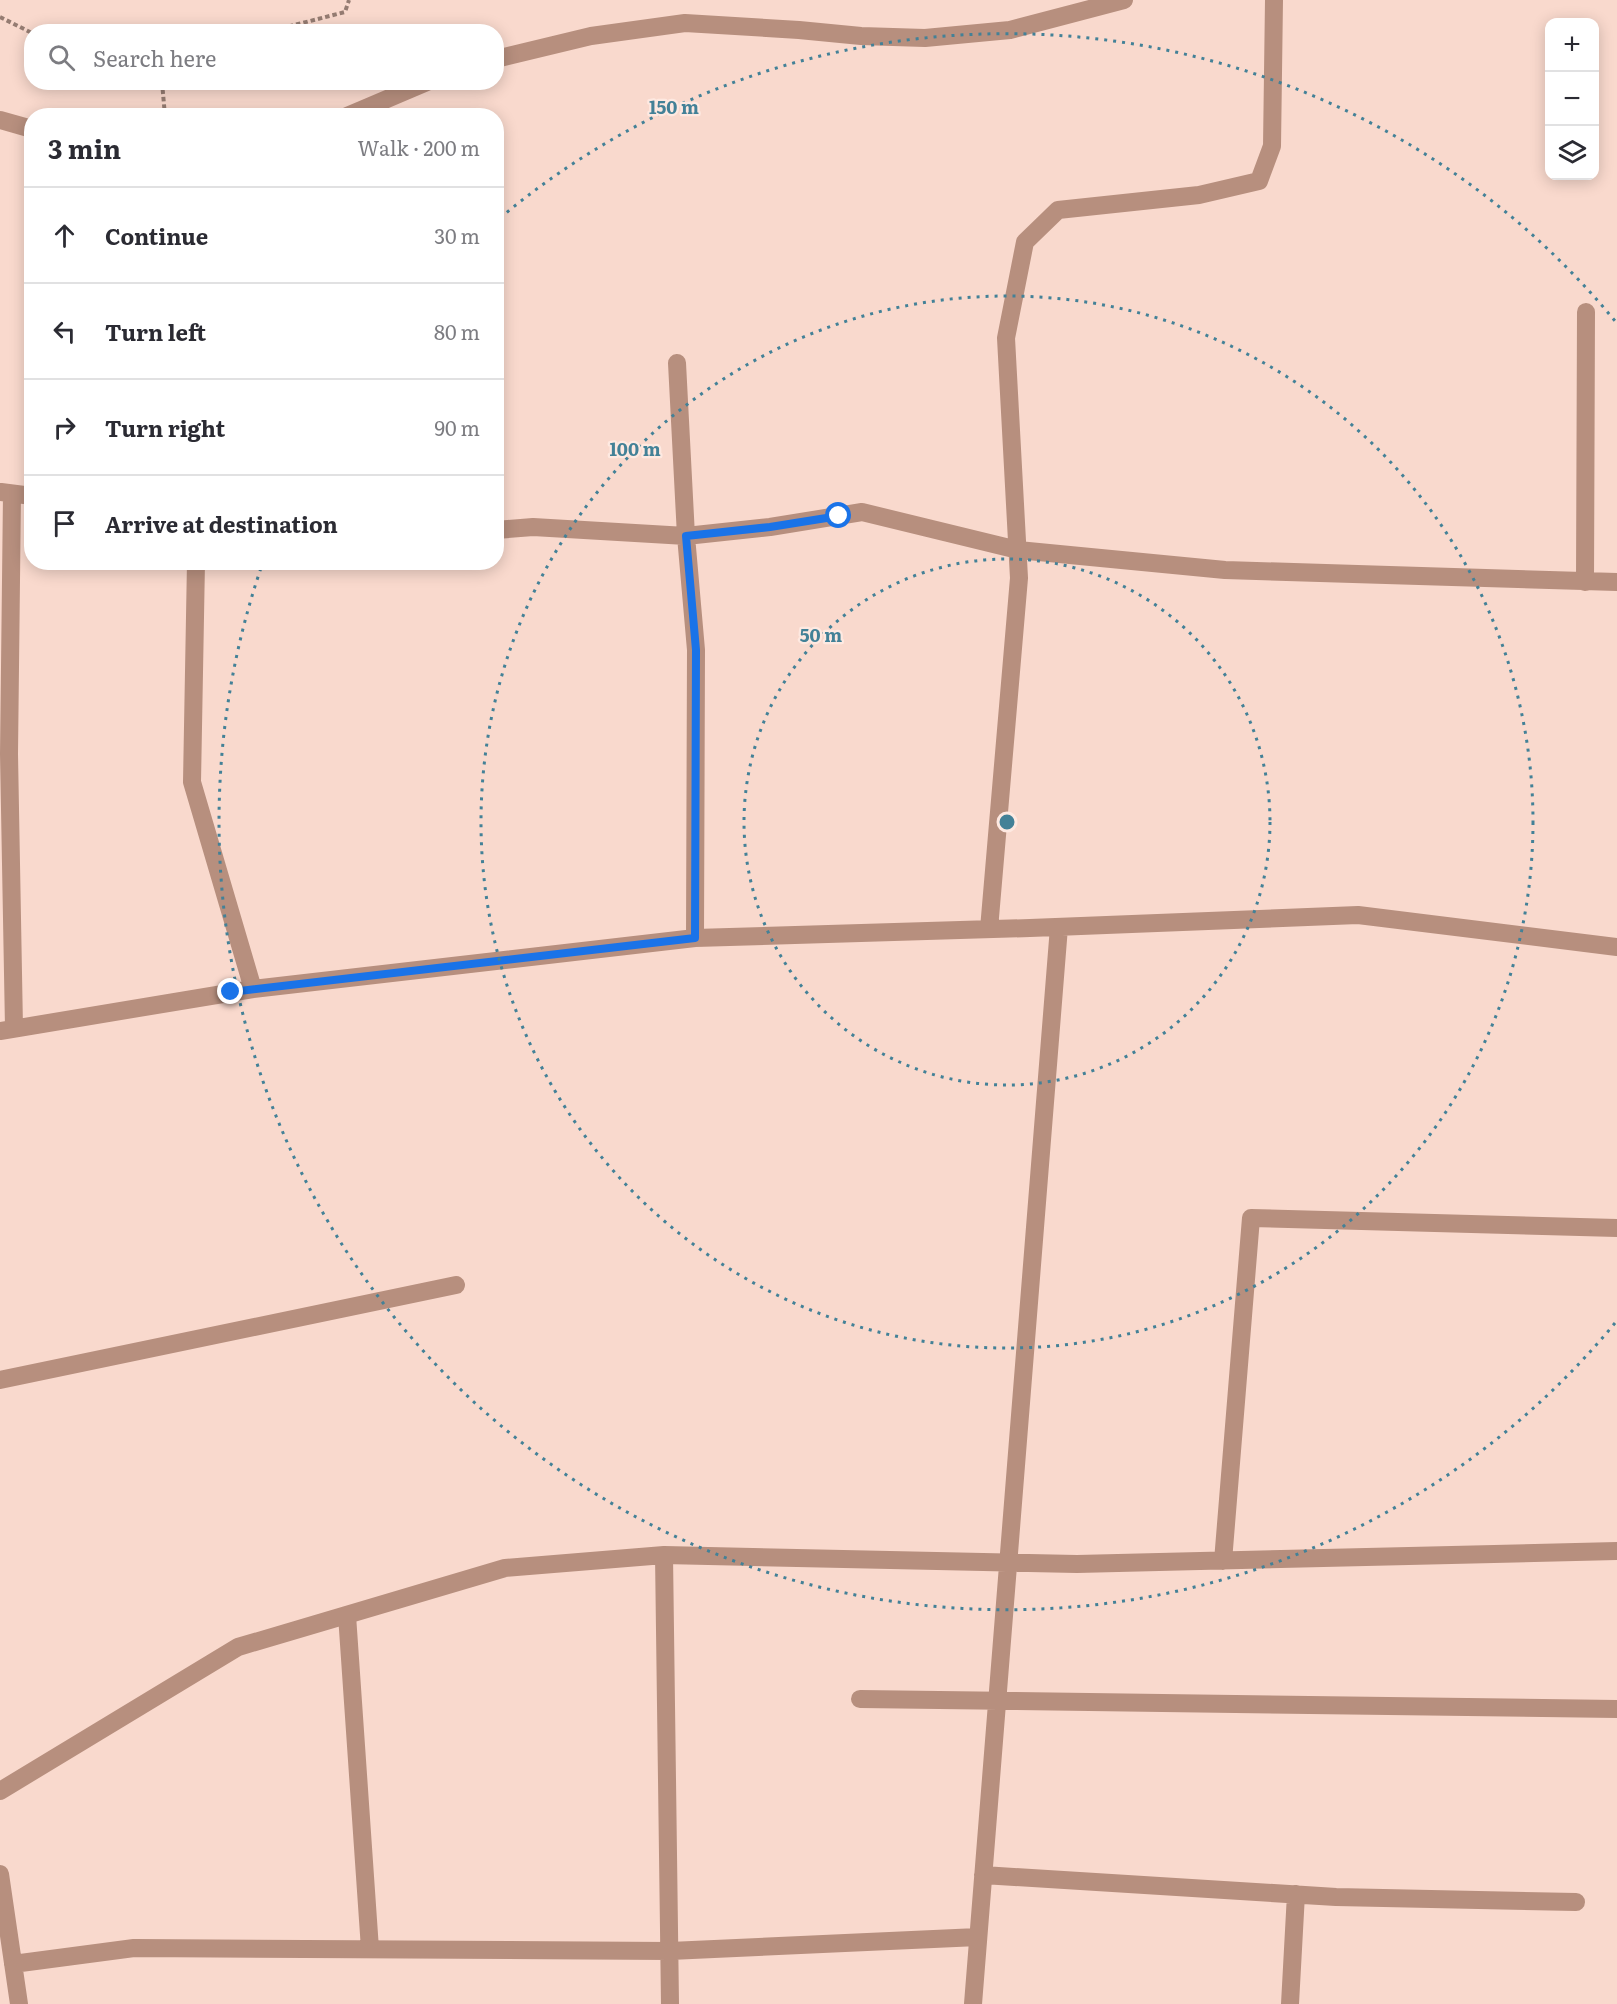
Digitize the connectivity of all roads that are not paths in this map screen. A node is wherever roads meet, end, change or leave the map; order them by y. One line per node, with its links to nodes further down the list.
1 (1124, 0): 3 (street)
2 (1274, 0): 14 (street)
3 (504, 57)
4 (408, 90): 5 (street)
5 (366, 108)
6 (0, 120): 7 (street)
7 (24, 127)
8 (1586, 312): 16 (street)
9 (677, 363): 13 (street)
10 (6, 493): 11 (street); 18 (street)
11 (24, 495)
12 (504, 529): 13 (street)
13 (686, 536): 14 (street); 21 (street)
14 (1018, 550): 16 (street); 20 (street)
15 (196, 570): 23 (street)
16 (1585, 582): 17 (street)
17 (1617, 582)
18 (4, 753): 24 (street)
19 (1059, 927): 20 (street); 22 (street); 31 (street)
20 (989, 929): 21 (street)
21 (695, 938): 23 (street)
22 (1617, 947)
23 (253, 989): 24 (street)
24 (7, 1029)
25 (1617, 1228): 30 (street)
26 (456, 1285): 27 (street)
27 (0, 1380)
28 (1617, 1551): 30 (street)
29 (664, 1555): 31 (street); 32 (street); 43 (street)
30 (1223, 1561): 31 (street)
31 (1008, 1563): 34 (street)
32 (347, 1615): 36 (street); 42 (street)
33 (860, 1699): 34 (street)
34 (997, 1701): 35 (street); 38 (street)
35 (1617, 1709)
36 (0, 1791)
37 (0, 1874): 44 (street)
38 (983, 1875): 39 (street); 41 (street)
39 (1296, 1894): 40 (street); 48 (street)
40 (1576, 1902)
41 (978, 1937): 43 (street); 47 (street)
42 (370, 1949): 43 (street); 44 (street)
43 (670, 1951): 46 (street)
44 (13, 1964): 45 (street)
45 (20, 2004)
46 (670, 2004)
47 (973, 2004)
48 (1290, 2004)

